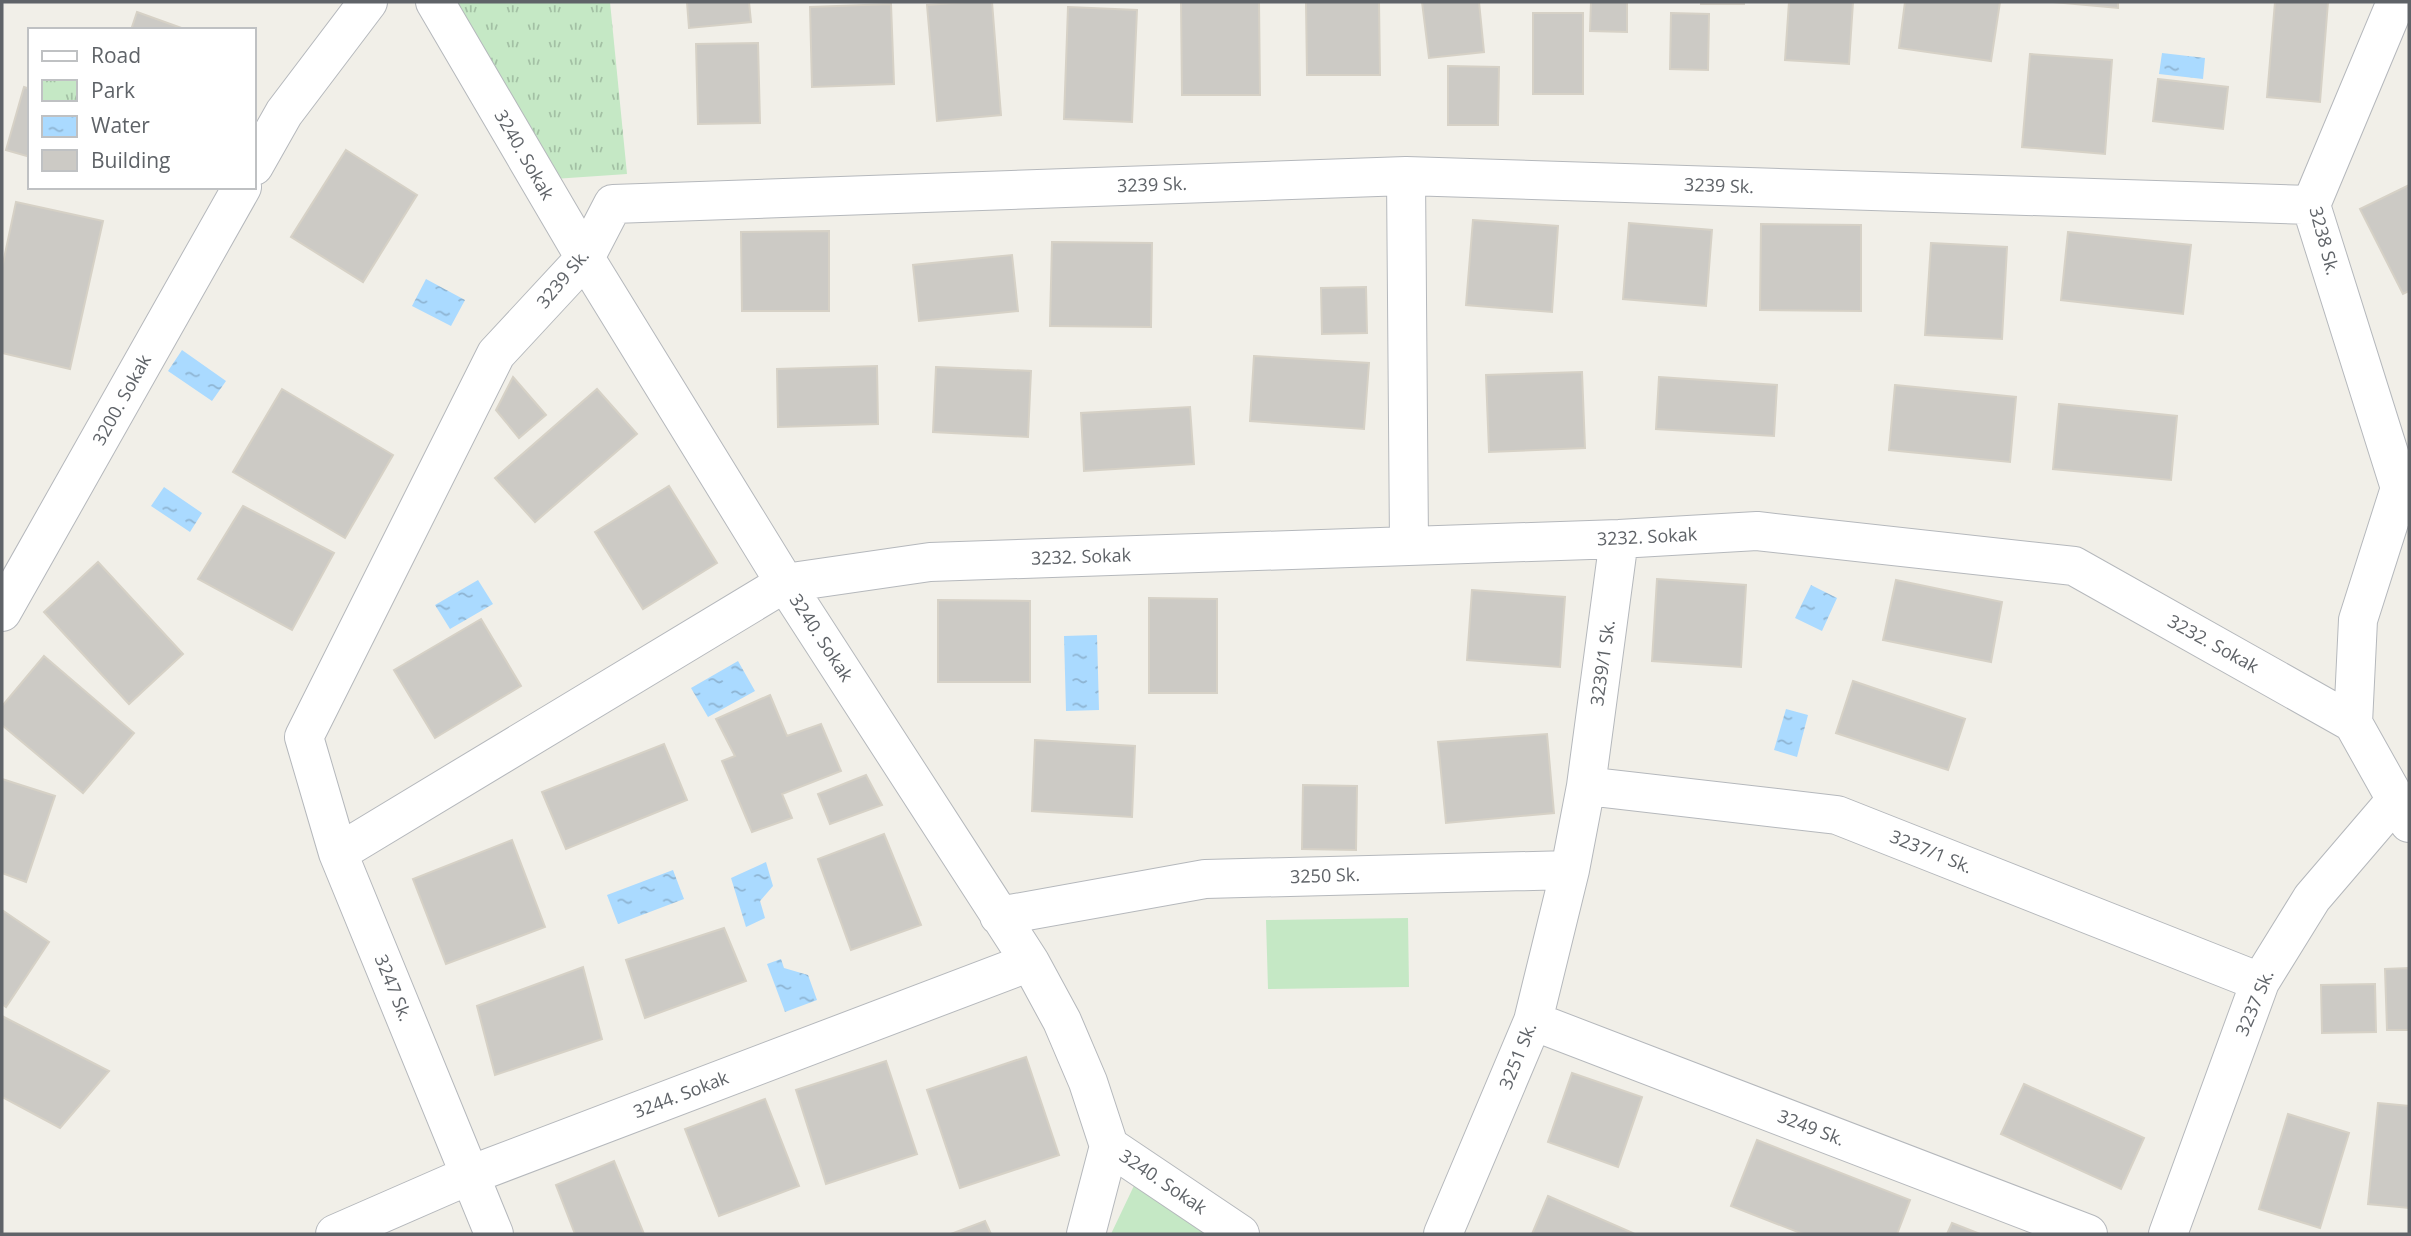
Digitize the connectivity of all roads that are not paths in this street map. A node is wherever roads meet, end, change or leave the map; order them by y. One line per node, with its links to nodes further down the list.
1 (368, 2): 4 (street)
2 (435, 2): 8 (street, 3240. Sokak)
3 (2396, 2): 7 (street, 3238 Sk.)
4 (256, 162)
5 (1406, 176): 7 (street, 3239 Sk.); 8 (street, 3239 Sk.); 10 (street)
6 (241, 189): 12 (street, 3200. Sokak)
7 (2311, 205): 13 (street, 3238 Sk.)
8 (585, 258): 11 (street, 3240. Sokak); 14 (street, 3239 Sk.)
9 (1619, 539): 10 (street, 3232. Sokak); 13 (street, 3232. Sokak); 15 (street, 3239/1 Sk.)
10 (1409, 545): 11 (street, 3232. Sokak)
11 (785, 583): 17 (street); 19 (street, 3240. Sokak)
12 (2, 612)
13 (2353, 723): 16 (street)
14 (304, 737): 17 (street, 3247 Sk.)
15 (1586, 786): 18 (street); 21 (street, 3237/1 Sk.)
16 (2402, 812): 21 (street, 3237 Sk.)
17 (338, 853): 24 (street, 3247 Sk.)
18 (1570, 870): 19 (street, 3250 Sk.); 22 (street, 3251 Sk.)
19 (999, 916): 20 (street, 3240. Sokak)
20 (1030, 962): 23 (street, 3240. Sokak); 24 (street, 3244. Sokak)
21 (2260, 982): 31 (street, 3237 Sk.)
22 (1533, 1021): 29 (street, 3251 Sk.); 30 (street, 3249 Sk.)
23 (1109, 1146): 27 (street); 28 (street, 3240. Sokak)
24 (470, 1175): 25 (street, 3244. Sokak); 26 (street, 3247 Sk.)
25 (335, 1234)
26 (494, 1234)
27 (1086, 1234)
28 (1240, 1234)
29 (1443, 1234)
30 (2088, 1234)
31 (2168, 1234)

